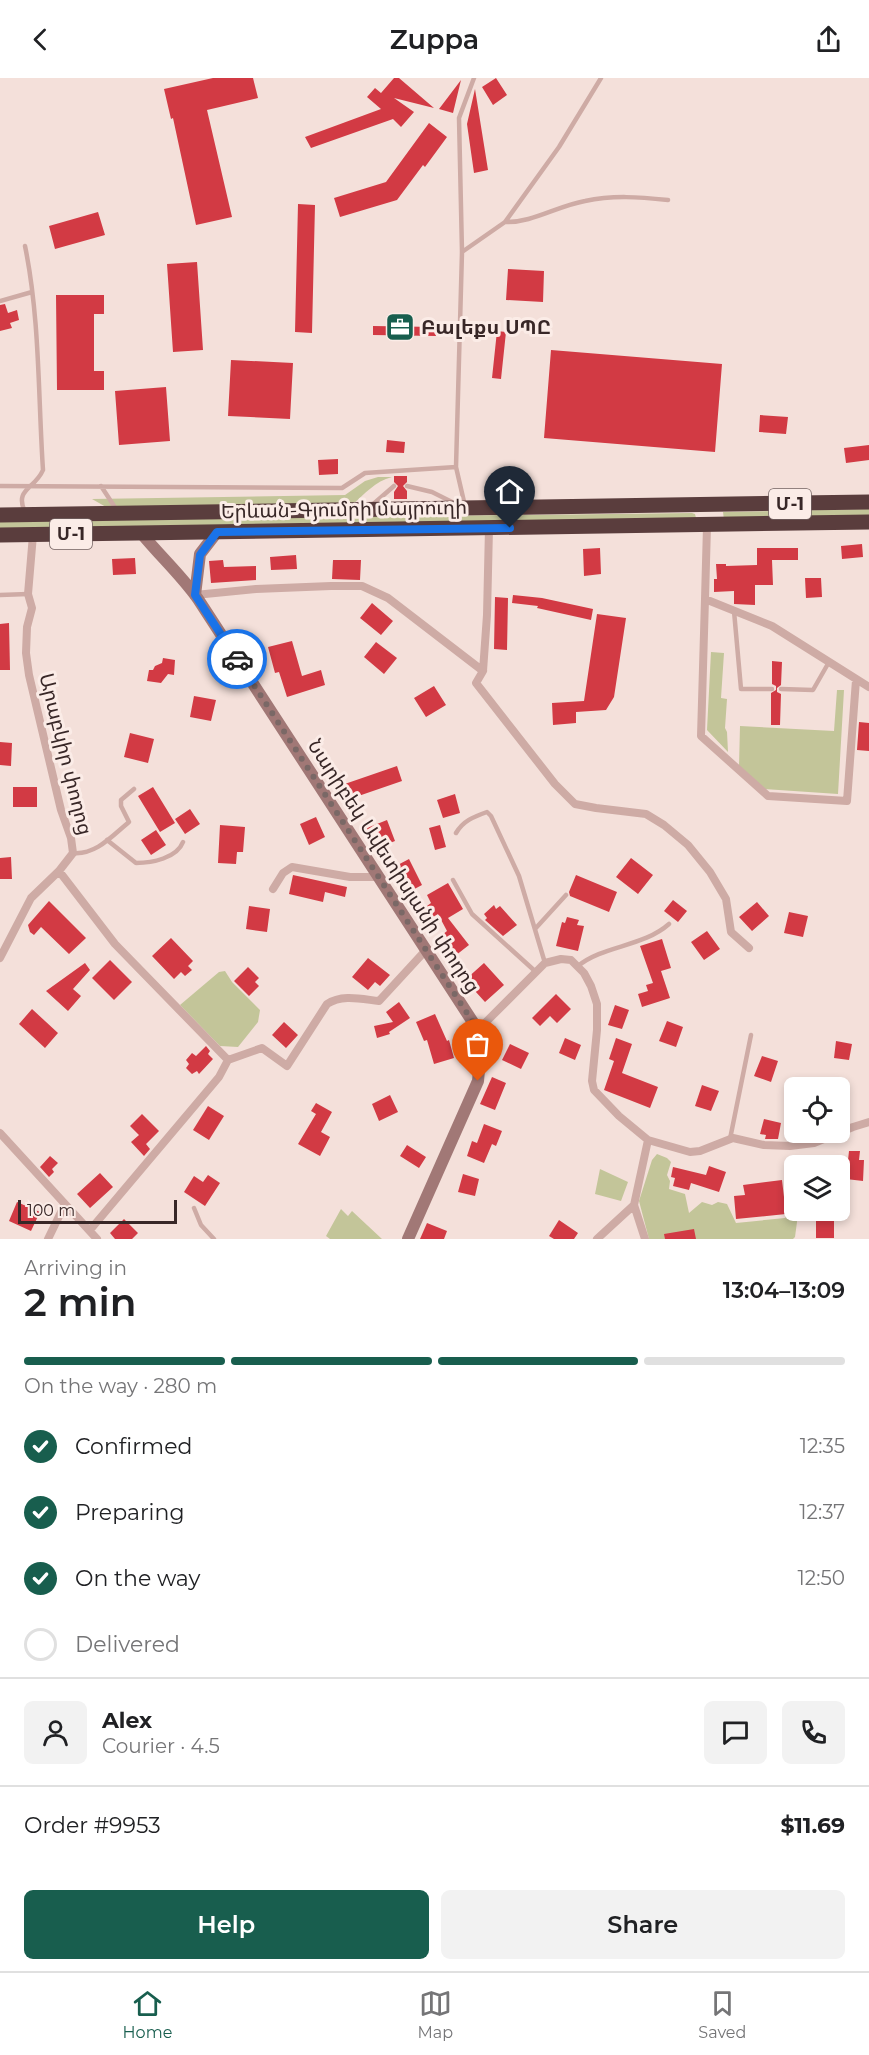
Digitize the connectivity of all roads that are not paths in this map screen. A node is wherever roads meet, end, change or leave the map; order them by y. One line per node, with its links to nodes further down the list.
1 (474, 78): 6 (lane)
2 (601, 78): 4 (lane)
3 (668, 200): 4 (lane)
4 (505, 222): 6 (lane)
5 (25, 246): 7 (lane)
6 (462, 252): 9 (lane)
7 (32, 292): 8 (lane); 11 (lane)
8 (0, 301)
9 (456, 467): 12 (lane); 17 (lane)
10 (0, 486): 11 (lane)
11 (31, 486): 12 (lane); 20 (lane)
12 (101, 486): 19 (lane)
13 (394, 486): 18 (lane)
14 (407, 486): 17 (lane)
15 (869, 502): 16 (highway, Երևան-Գյումրի մայրուղի / Մ-1)
16 (712, 505): 17 (highway, Երևան-Գյումրի մայրուղի / Մ-1); 23 (highway)
17 (466, 508): 18 (highway, Երևան-Գյումրի մայրուղի / Մ-1)
18 (366, 511): 19 (highway, Երևան-Գյումրի մայրուղի / Մ-1)
19 (119, 513): 20 (highway, Երևան-Գյումրի մայրուղի / Մ-1)
20 (27, 514): 21 (highway, Երևան-Գյումրի մայրուղի / Մ-1)
21 (0, 515)
22 (869, 522): 23 (highway, Երևան-Գյումրի մայրուղի / Մ-1)
23 (709, 525): 24 (highway, Երևան-Գյումրի մայրուղի / Մ-1); 32 (street)
24 (489, 528): 25 (highway, Երևան-Գյումրի մայրուղի / Մ-1); 35 (street)
25 (217, 532): 26 (highway, Երևան-Գյումրի մայրուղի / Մ-1); 31 (street)
26 (142, 534): 28 (highway, Երևան-Գյումրի մայրուղի / Մ-1); 31 (street, Նարիբեկ Ավետիսյանի փողոց)
27 (0, 535): 28 (highway, Երևան-Գյումրի մայրուղի / Մ-1)
28 (33, 535): 29 (street, Արաբկիր փողոց)
29 (28, 594): 30 (lane); 44 (street, Արաբկիր փողոց)
30 (0, 595)
31 (195, 595): 35 (street); 46 (street, Նարիբեկ Ավետիսյանի փողոց)
32 (705, 599): 33 (street); 36 (street)
33 (734, 611): 34 (street); 38 (lane)
34 (829, 662): 36 (street); 39 (lane)
35 (483, 671): 52 (street)
36 (856, 680): 37 (street)
37 (869, 687)
38 (772, 689)
39 (781, 689)
40 (134, 789): 42 (lane)
41 (456, 833): 51 (lane)
42 (107, 840): 43 (lane); 44 (lane)
43 (183, 842)
44 (73, 854): 45 (street, Արաբկիր փողոց)
45 (59, 871): 54 (street, Արաբկիր փողոց); 60 (street)
46 (378, 877): 48 (street); 53 (street, Նարիբեկ Ավետիսյանի փողոց)
47 (453, 880): 57 (lane)
48 (273, 889)
49 (566, 895): 51 (lane)
50 (669, 924): 56 (lane)
51 (535, 929): 55 (lane)
52 (749, 948)
53 (426, 950): 58 (street, Նարիբեկ Ավետիսյանի փողոց); 60 (street)
54 (0, 958)
55 (545, 963): 56 (street); 57 (street)
56 (578, 966): 64 (street)
57 (536, 972): 58 (street)
58 (478, 1030): 72 (street, Նարիբեկ Ավետիսյանի փողոց)
59 (751, 1035): 63 (lane)
60 (228, 1060): 68 (street)
61 (869, 1122): 63 (street)
62 (0, 1133): 65 (street)
63 (730, 1139): 64 (street)
64 (648, 1140): 66 (street)
65 (65, 1204): 68 (street); 69 (street)
66 (634, 1205): 73 (street); 74 (street)
67 (194, 1208): 71 (lane)
68 (90, 1230): 70 (street)
69 (48, 1239)
70 (97, 1239)
71 (214, 1239)
72 (408, 1239)
73 (597, 1239)
74 (645, 1239)

